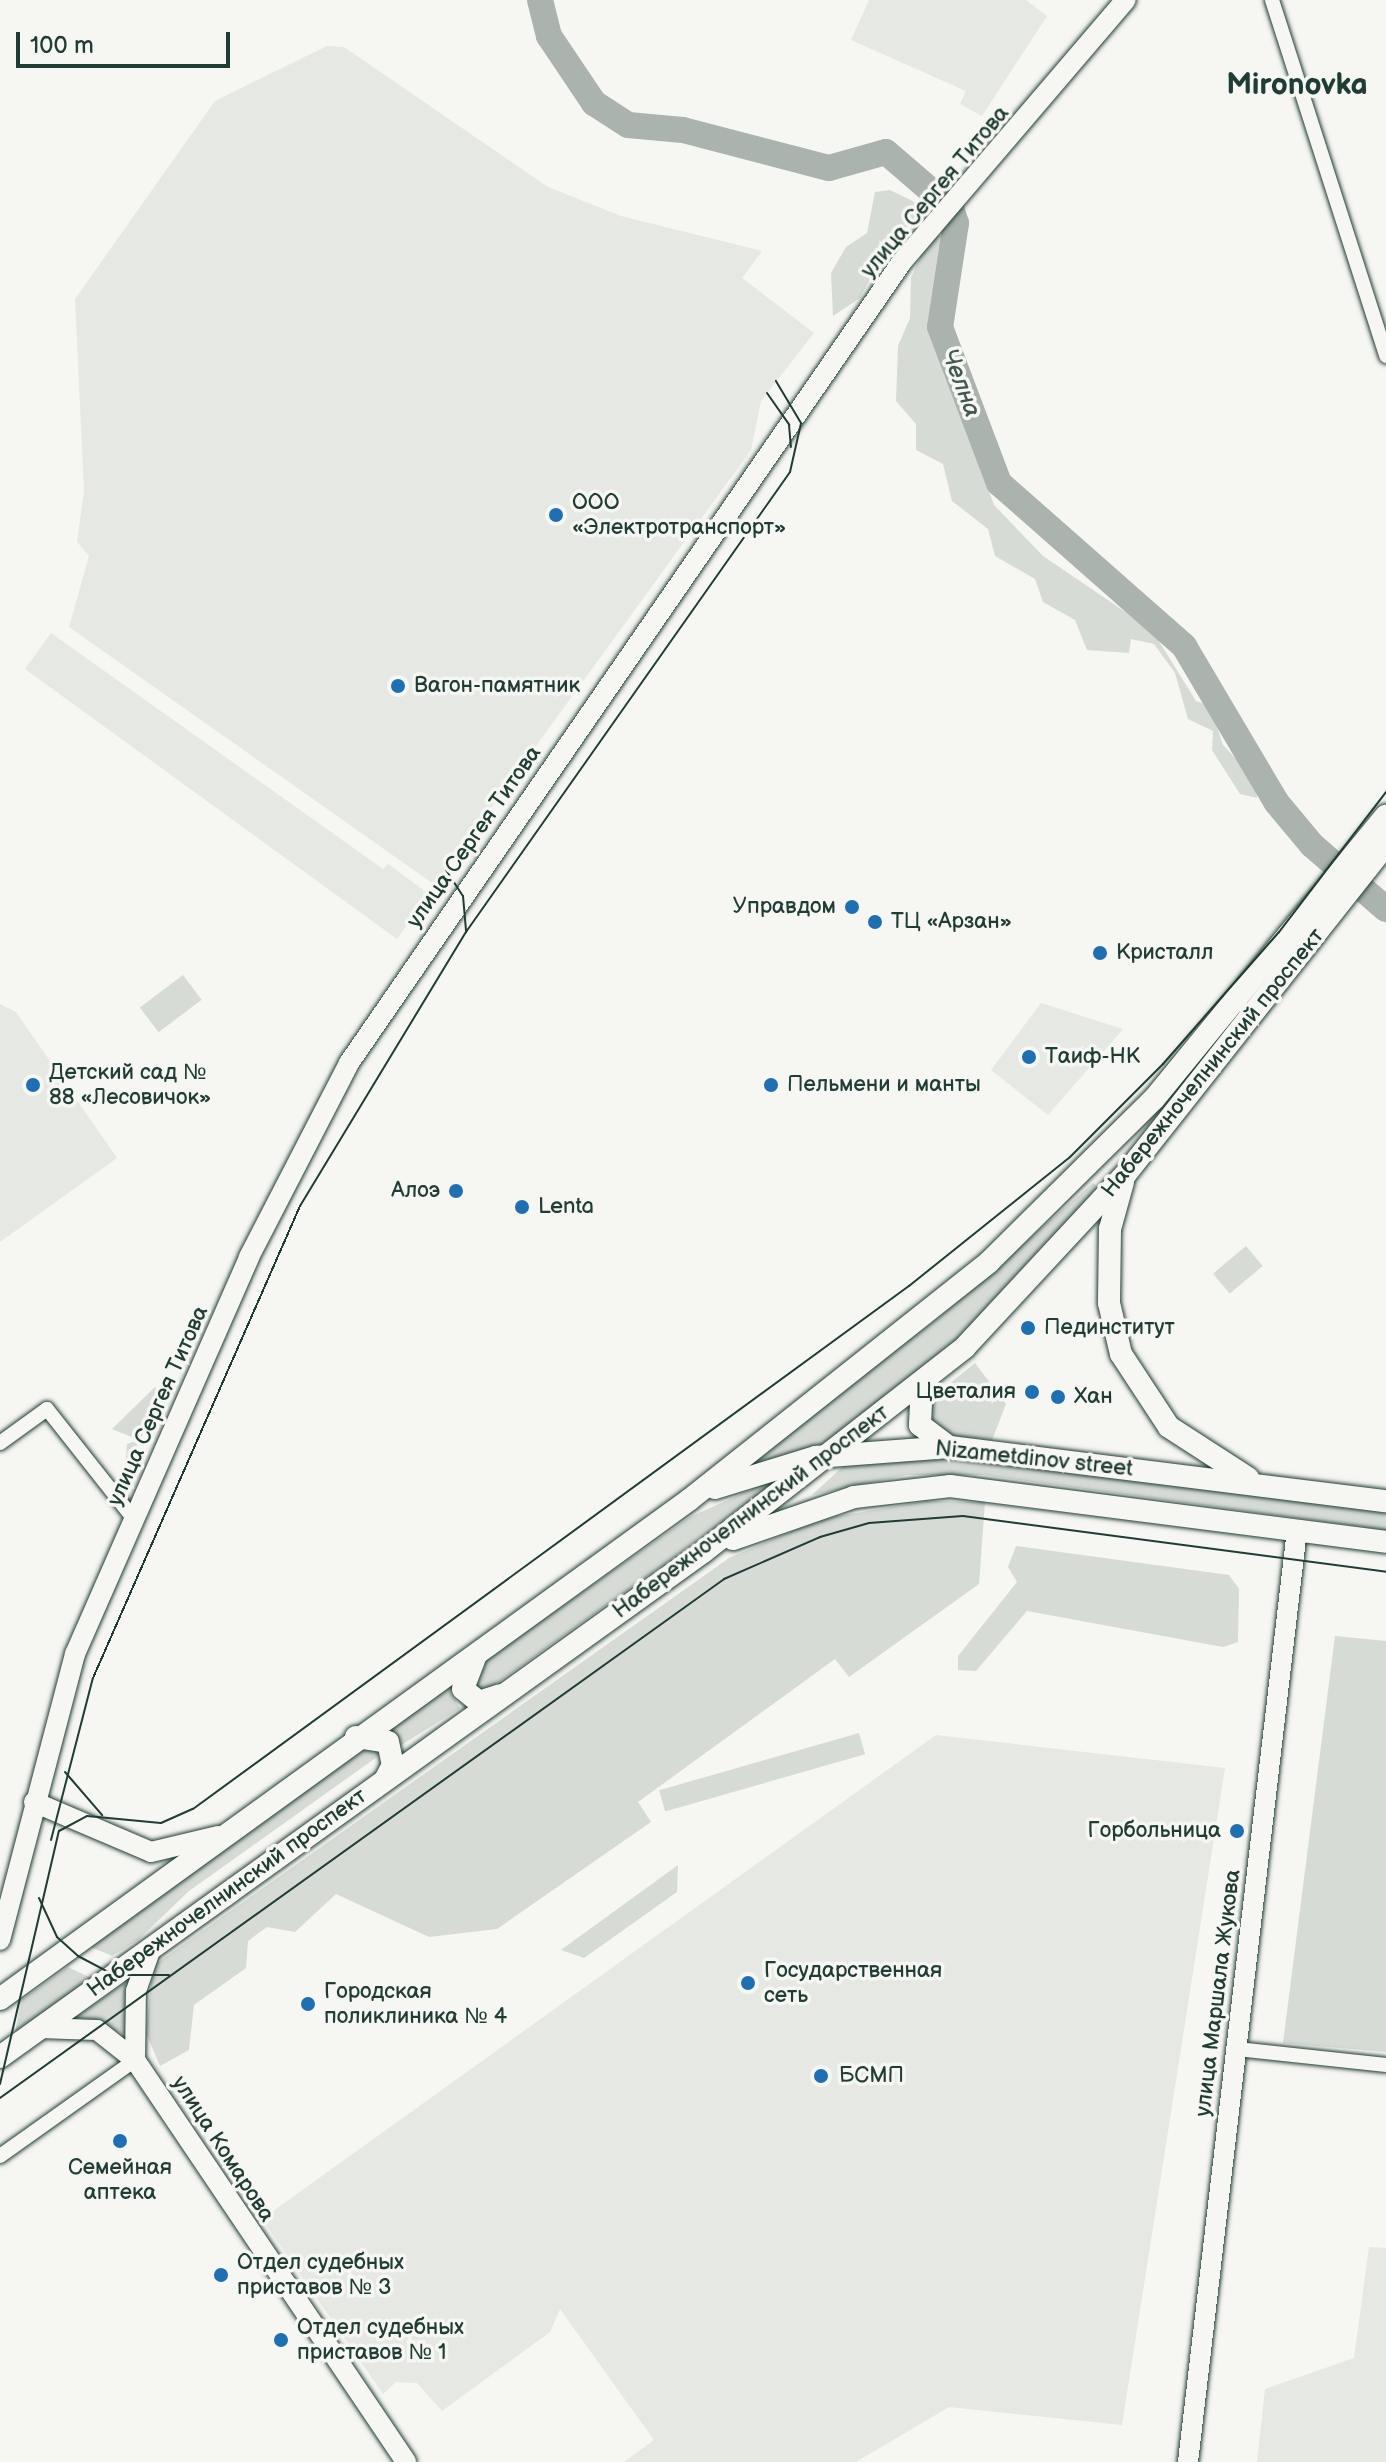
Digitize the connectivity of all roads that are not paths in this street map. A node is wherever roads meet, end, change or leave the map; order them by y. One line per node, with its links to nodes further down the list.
1 (1126, 0): 15 (main road, улица Сергея Титова)
2 (1272, 0): 3 (street)
3 (1386, 356)
4 (1386, 816): 6 (main road, Набережночелнинский проспект)
5 (1386, 844): 6 (main road, Набережночелнинский проспект)
6 (1313, 926): 7 (main road, Набережночелнинский проспект); 13 (main road, Набережночелнинский проспект)
7 (1125, 1175): 8 (main road, Набережночелнинский проспект); 12 (main road)
8 (922, 1382): 10 (main road); 11 (main road, Набережночелнинский проспект)
9 (0, 1443): 15 (street)
10 (950, 1447): 11 (main road, Nizametdinov street); 12 (main road, Nizametdinov street)
11 (832, 1455): 13 (main road, Nizametdinov street); 18 (main road, Набережночелнинский проспект)
12 (1256, 1482): 14 (main road, Nizametdinov street)
13 (689, 1500): 19 (main road, Набережночелнинский проспект)
14 (1386, 1501)
15 (134, 1519): 23 (main road, улица Сергея Титова)
16 (1297, 1530): 17 (main road, Nizametdinov street); 18 (main road, Nizametdinov street); 29 (main road, улица Маршала Жукова)
17 (1386, 1542)
18 (703, 1552): 20 (main road, Набережночелнинский проспект)
19 (478, 1650): 20 (main road); 21 (main road, Набережночелнинский проспект)
20 (505, 1694): 22 (main road, Набережночелнинский проспект)
21 (356, 1737): 22 (main road); 24 (main road, Набережночелнинский проспект)
22 (385, 1780): 26 (main road, Набережночелнинский проспект)
23 (34, 1802): 24 (main road); 25 (main road, улица Сергея Титова)
24 (218, 1836): 27 (main road, Набережночелнинский проспект)
25 (0, 1940)
26 (151, 1948): 28 (main road, Набережночелнинский проспект); 31 (main road)
27 (1, 1998)
28 (40, 2028): 30 (main road, Набережночелнинский проспект); 31 (main road, улица Комарова)
29 (1237, 2049): 32 (street); 35 (main road, улица Маршала Жукова)
30 (0, 2057)
31 (135, 2060): 33 (street); 34 (main road, улица Комарова)
32 (1386, 2065)
33 (0, 2156)
34 (406, 2462)
35 (1188, 2462)

